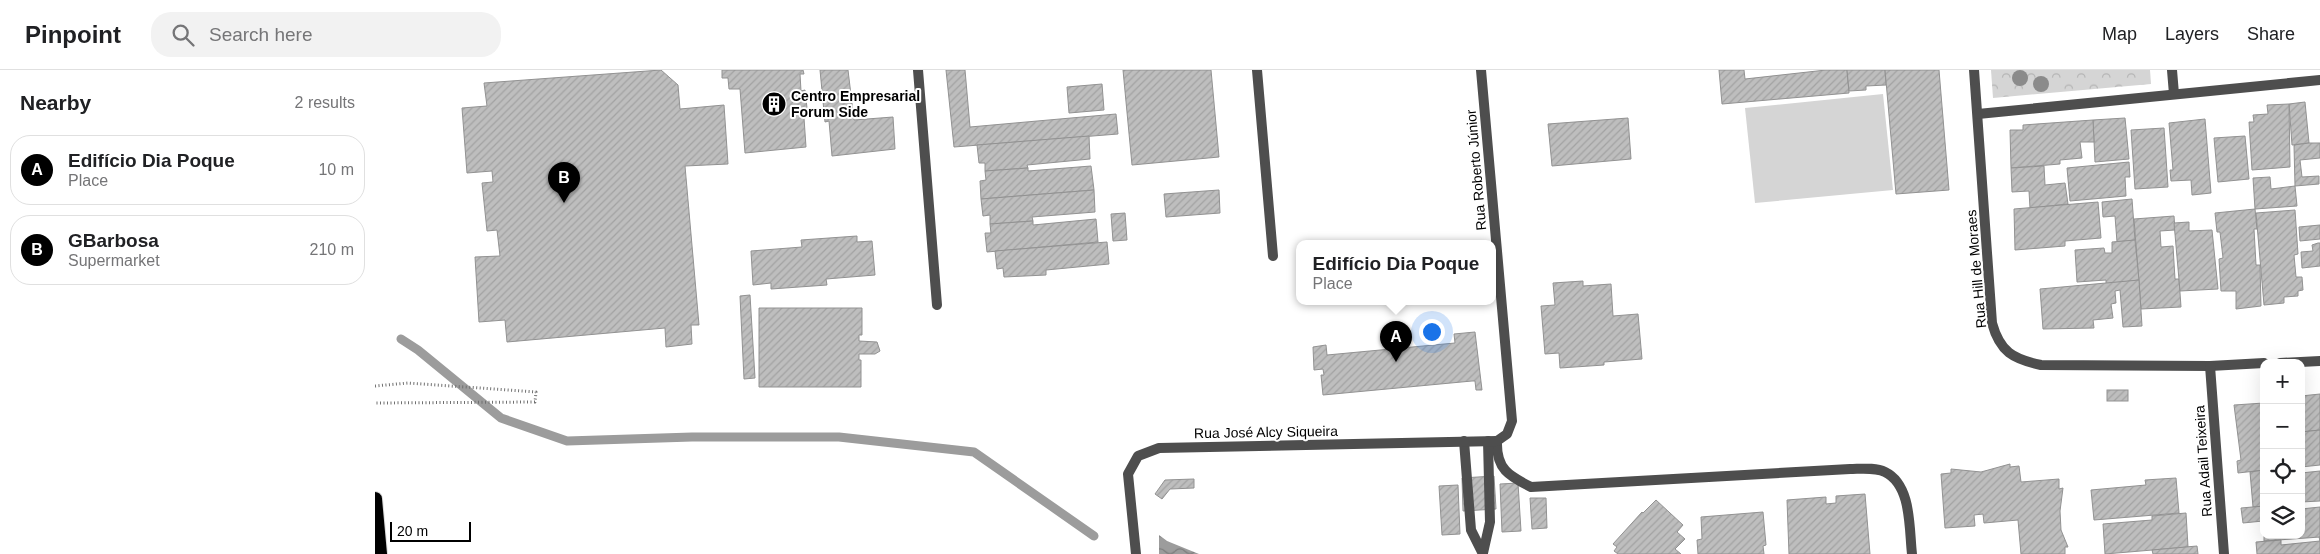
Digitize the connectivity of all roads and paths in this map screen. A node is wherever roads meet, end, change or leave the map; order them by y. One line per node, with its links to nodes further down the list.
1 (918, 70): 10 (street)
2 (1257, 70): 9 (street)
3 (1481, 70): 17 (street, Rua Roberto Júnior)
4 (1973, 70): 8 (street, Rua Hill de Moraes)
5 (2171, 70): 7 (street)
6 (2320, 80): 7 (street)
7 (2175, 94): 8 (street)
8 (1978, 114): 14 (street, Rua Hill de Moraes)
9 (1273, 256)
10 (937, 305)
11 (2320, 361): 12 (street)
12 (2305, 362)
13 (2260, 363): 14 (street, Rua Hill de Moraes)
14 (2210, 366): 24 (street, Rua Adail Teixeira)
15 (375, 386): 16 (path)
16 (375, 403)
17 (1493, 441): 18 (street, Rua José Alcy Siqueira); 20 (street); 23 (street)
18 (1464, 442): 20 (street); 22 (street, Rua José Alcy Siqueira)
19 (375, 499): 21 (highway)
20 (1483, 553)
21 (379, 554)
22 (1136, 554)
23 (1912, 554)
24 (2224, 554)

